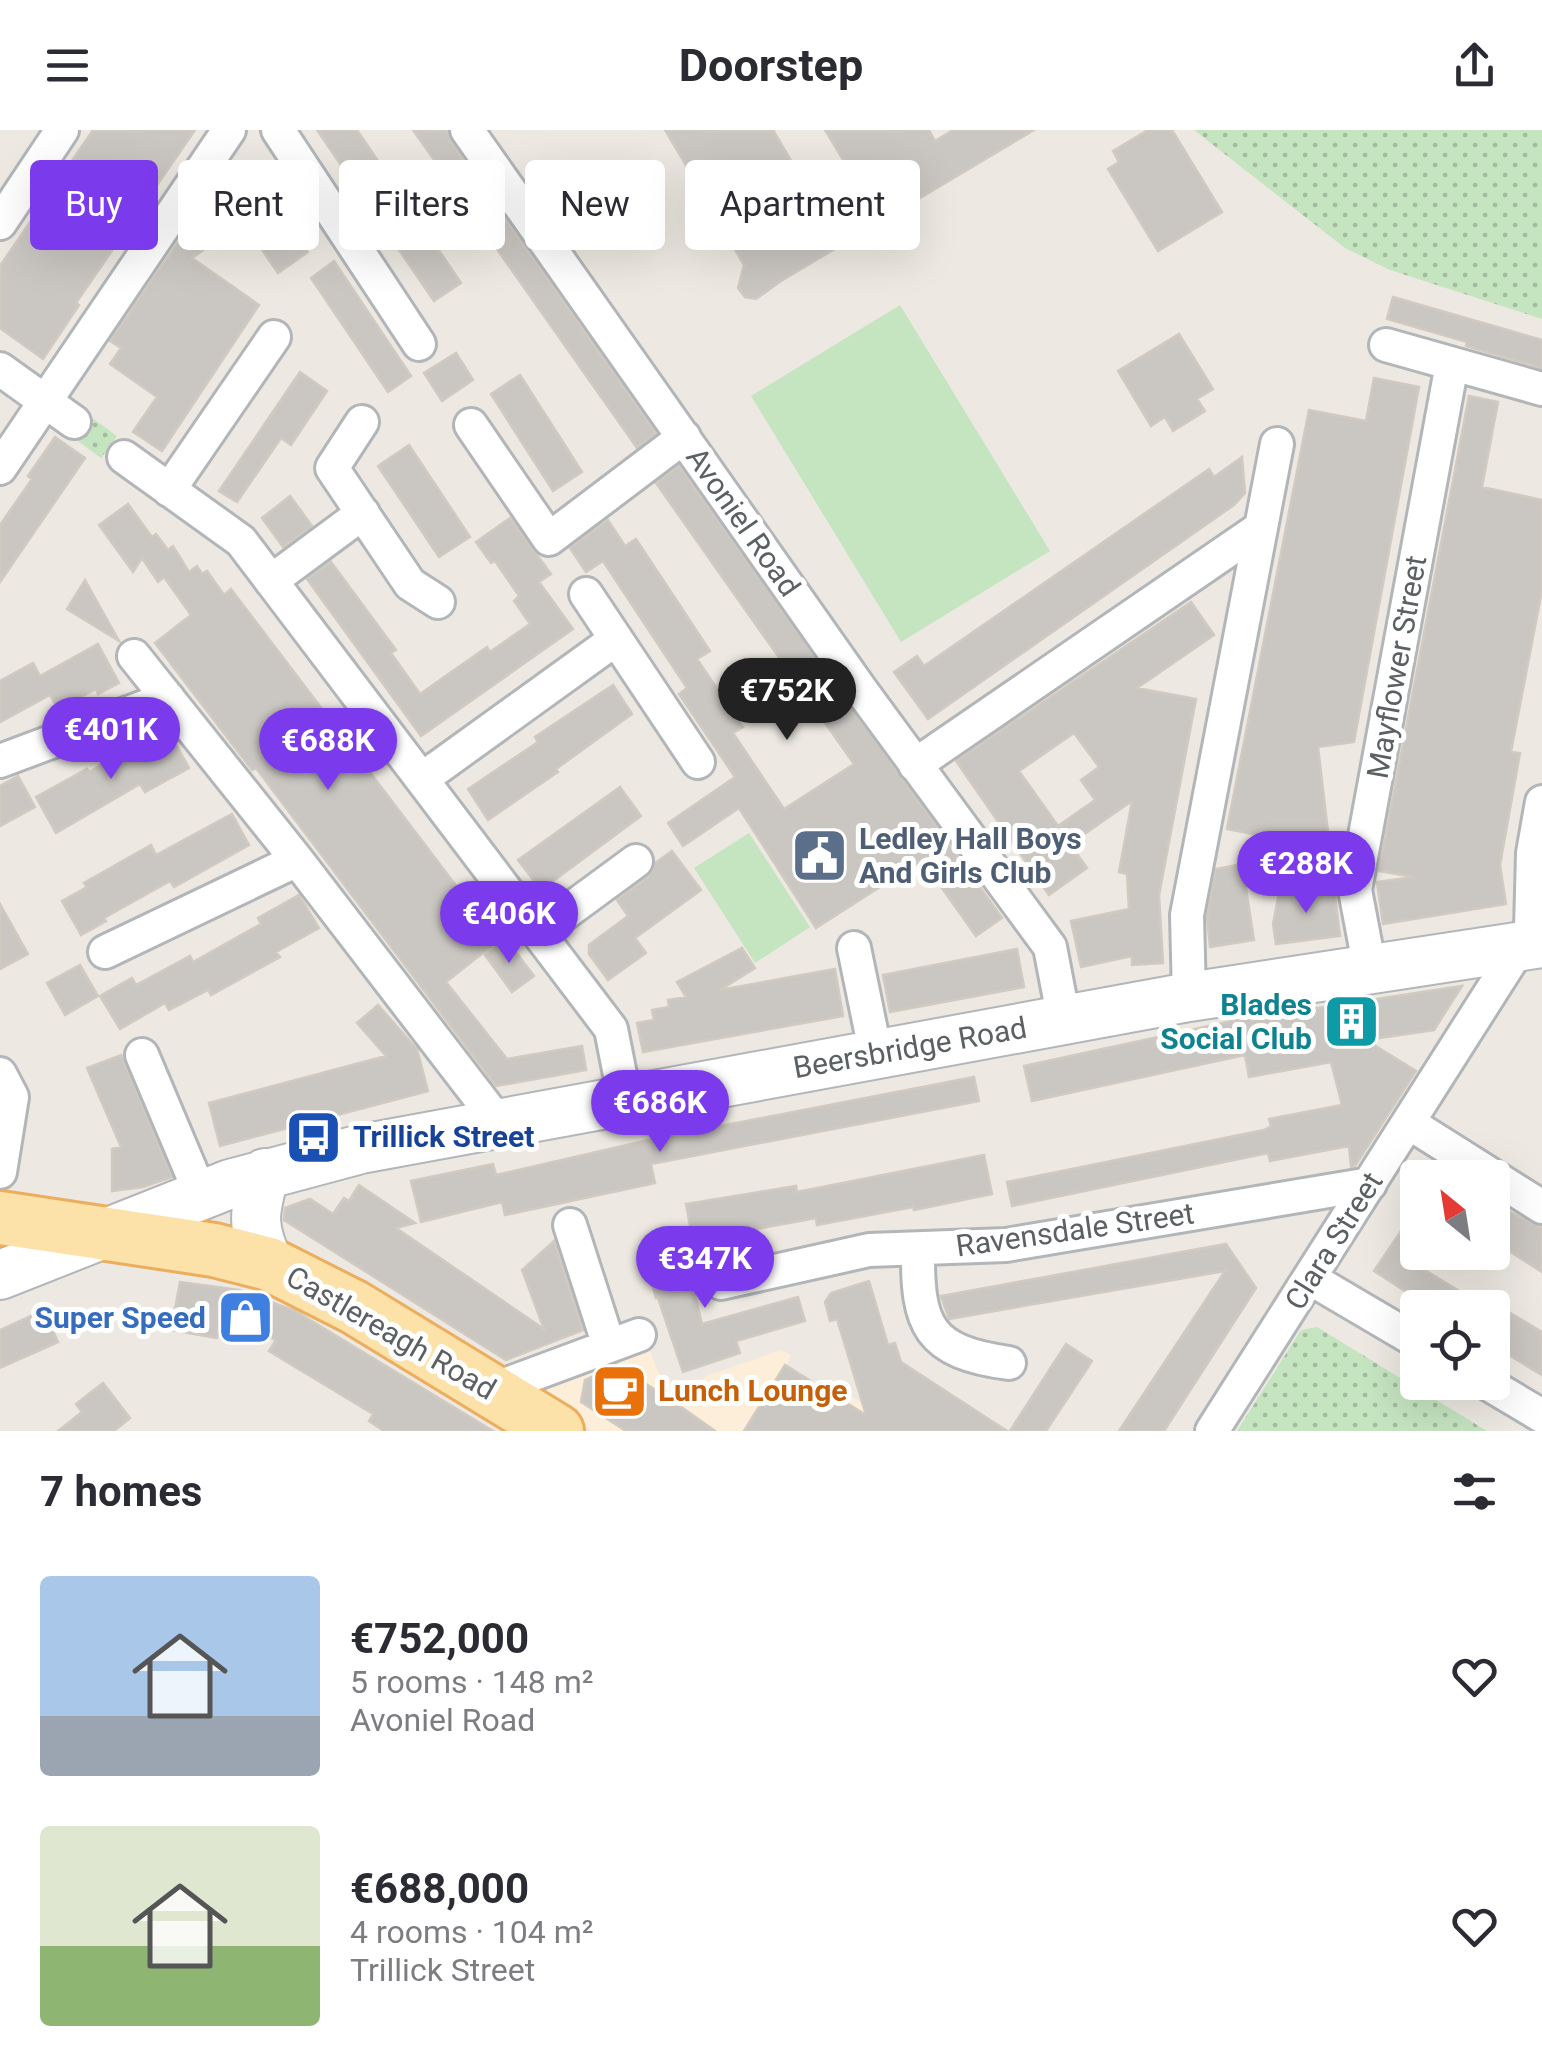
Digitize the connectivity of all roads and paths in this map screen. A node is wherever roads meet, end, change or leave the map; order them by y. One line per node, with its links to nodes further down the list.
1 (62, 130): 5 (street)
2 (229, 130): 12 (street)
3 (278, 130): 7 (street)
4 (467, 130): 16 (street, Avoniel Road)
5 (0, 223)
6 (274, 337): 20 (street)
7 (419, 344)
8 (1386, 345): 9 (street)
9 (1452, 364): 11 (street); 40 (street, Mayflower Street)
10 (0, 369): 12 (street)
11 (1542, 389)
12 (46, 402): 13 (street); 19 (street)
13 (74, 422)
14 (362, 422): 21 (street)
15 (471, 425): 16 (street)
16 (684, 438): 31 (street, Avoniel Road)
17 (1277, 444): 22 (street)
18 (124, 457): 20 (street)
19 (0, 468)
20 (169, 490): 23 (street)
21 (363, 513): 23 (street); 25 (street)
22 (1259, 529): 31 (street); 41 (street)
23 (271, 581): 32 (street)
24 (586, 594): 26 (street)
25 (438, 602)
26 (616, 639): 30 (street); 32 (street)
27 (134, 656): 28 (street)
28 (168, 698): 29 (street); 34 (street)
29 (0, 761)
30 (698, 762)
31 (915, 764): 42 (street, Avoniel Road)
32 (422, 779): 36 (street)
33 (1542, 802): 37 (street, Clara Street)
34 (297, 860): 39 (street); 47 (street)
35 (636, 861): 36 (street)
36 (538, 933): 46 (street)
37 (1530, 946): 40 (main road, Beersbridge Road); 48 (street, Clara Street)
38 (854, 948): 44 (street)
39 (105, 952)
40 (1370, 969): 41 (main road, Beersbridge Road)
41 (1189, 997): 42 (main road, Beersbridge Road)
42 (1064, 1020): 44 (main road, Beersbridge Road)
43 (142, 1055): 52 (street)
44 (876, 1055): 46 (main road, Beersbridge Road)
45 (0, 1074): 49 (street)
46 (624, 1100): 47 (main road, Beersbridge Road)
47 (499, 1123): 50 (main road, Beersbridge Road)
48 (1408, 1124): 51 (street, Clara Street); 53 (street)
49 (0, 1172)
50 (266, 1173): 52 (main road, Beersbridge Road); 58 (main road)
51 (1370, 1184): 57 (street, Ravensdale Street); 60 (street, Clara Street)
52 (201, 1195): 56 (main road, Beersbridge Road)
53 (1542, 1207)
54 (0, 1218): 56 (main road, Castlereagh Road)
55 (570, 1226): 64 (street)
56 (99, 1234): 58 (main road, Castlereagh Road); 59 (main road, Beersbridge Road)
57 (918, 1250): 61 (street, Ravensdale Street); 63 (street)
58 (269, 1264): 64 (main road, Castlereagh Road)
59 (0, 1276)
60 (1311, 1279): 62 (street); 68 (street, Clara Street)
61 (721, 1284)
62 (1400, 1331)
63 (1009, 1363)
64 (491, 1390): 67 (main road, Castlereagh Road)
65 (1510, 1397): 66 (street)
66 (1542, 1416)
67 (557, 1431)
68 (1212, 1431)

